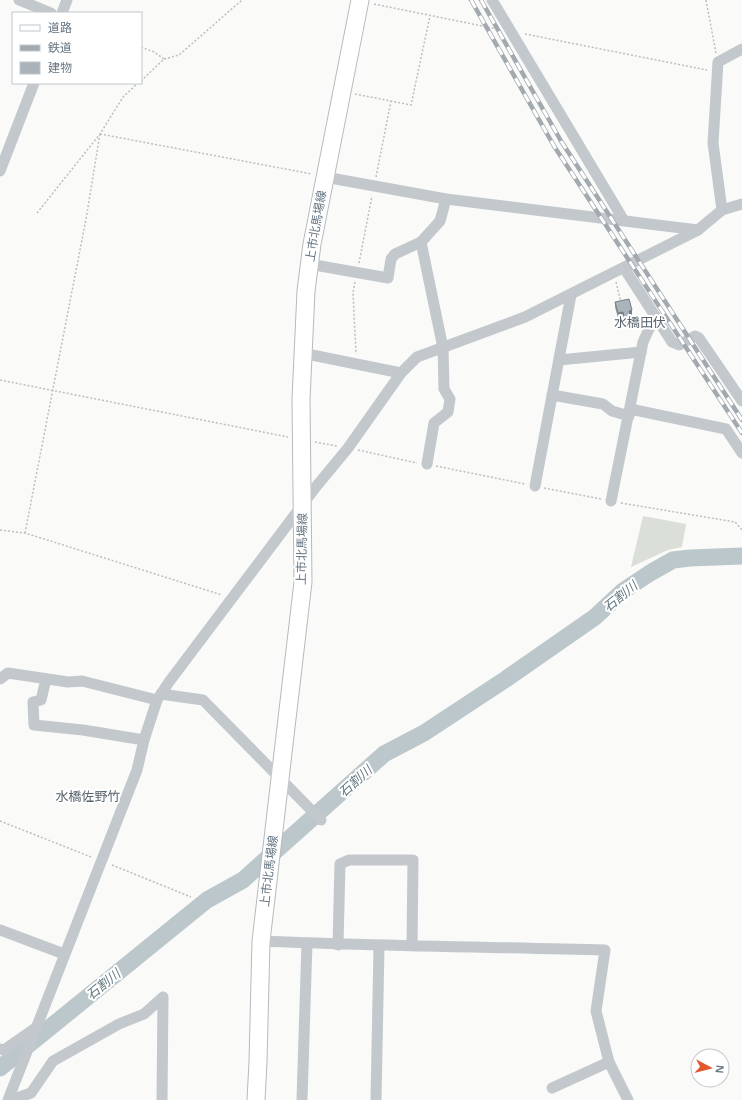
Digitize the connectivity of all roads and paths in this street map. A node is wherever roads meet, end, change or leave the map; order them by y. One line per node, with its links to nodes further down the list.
1 (19, 0): 7 (street)
2 (67, 0): 8 (street)
3 (242, 0): 13 (path)
4 (492, 0): 10 (street)
5 (706, 0): 14 (path)
6 (360, 1): 9 (path); 18 (main road, 上市北馬場線)
7 (49, 12)
8 (62, 12)
9 (430, 16): 10 (path); 19 (path)
10 (509, 31): 14 (path); 28 (street)
11 (142, 47): 13 (path)
12 (742, 49): 14 (street)
13 (164, 59): 15 (path)
14 (718, 67): 26 (street)
15 (142, 79)
16 (34, 84): 21 (street)
17 (137, 84): 20 (path)
18 (342, 91): 19 (path); 22 (main road, 上市北馬場線)
19 (391, 101): 23 (path)
20 (100, 134): 22 (path); 27 (path); 45 (path)
21 (0, 171)
22 (325, 177): 23 (street); 31 (main road, 上市北馬場線)
23 (374, 186): 24 (street); 33 (path)
24 (446, 199): 28 (street); 30 (street)
25 (742, 204): 26 (street)
26 (722, 210): 29 (street)
27 (37, 213)
28 (623, 219): 29 (street)
29 (698, 230): 32 (street)
30 (421, 242): 33 (street); 38 (street)
31 (309, 264): 33 (street); 40 (main road, 上市北馬場線)
32 (624, 268): 34 (street); 37 (street)
33 (357, 273): 42 (path)
34 (613, 273): 35 (street); 36 (path)
35 (571, 295): 38 (street); 41 (street)
36 (622, 303)
37 (655, 316): 39 (street); 47 (street)
38 (443, 348): 43 (street); 52 (street)
39 (641, 352): 41 (street); 48 (street)
40 (302, 353): 42 (street); 49 (main road, 上市北馬場線)
41 (559, 360): 46 (street)
42 (356, 364): 43 (street)
43 (401, 373): 50 (street)
44 (0, 380): 45 (path)
45 (54, 391): 49 (path); 58 (path)
46 (552, 395): 48 (street); 53 (street)
47 (742, 401)
48 (629, 412): 51 (street); 54 (street)
49 (302, 440): 50 (path); 55 (main road, 上市北馬場線)
50 (348, 448): 52 (path); 55 (street)
51 (742, 453)
52 (426, 464): 53 (path)
53 (535, 486): 54 (path)
54 (611, 501): 57 (path)
55 (303, 506): 59 (street); 64 (main road, 上市北馬場線)
56 (0, 530): 58 (path)
57 (742, 530)
58 (25, 534): 59 (path)
59 (231, 599): 62 (street)
60 (0, 679): 61 (street)
61 (46, 679): 62 (street); 63 (street)
62 (159, 697): 63 (street); 64 (street)
63 (144, 740): 72 (street)
64 (280, 778): 65 (street); 67 (main road, 上市北馬場線)
65 (321, 820)
66 (0, 930): 72 (street)
67 (261, 942): 68 (street); 80 (main road, 上市北馬場線)
68 (307, 943): 69 (street); 81 (street)
69 (338, 945): 70 (street); 71 (street)
70 (412, 945): 71 (street); 75 (street)
71 (379, 946): 82 (street)
72 (64, 954): 73 (street)
73 (35, 1031): 74 (street); 77 (street)
74 (0, 1049)
75 (609, 1062): 76 (street); 83 (street)
76 (552, 1088)
77 (8, 1100)
78 (12, 1100): 79 (street)
79 (162, 1100)
80 (256, 1100)
81 (302, 1100)
82 (376, 1100)
83 (628, 1100)

